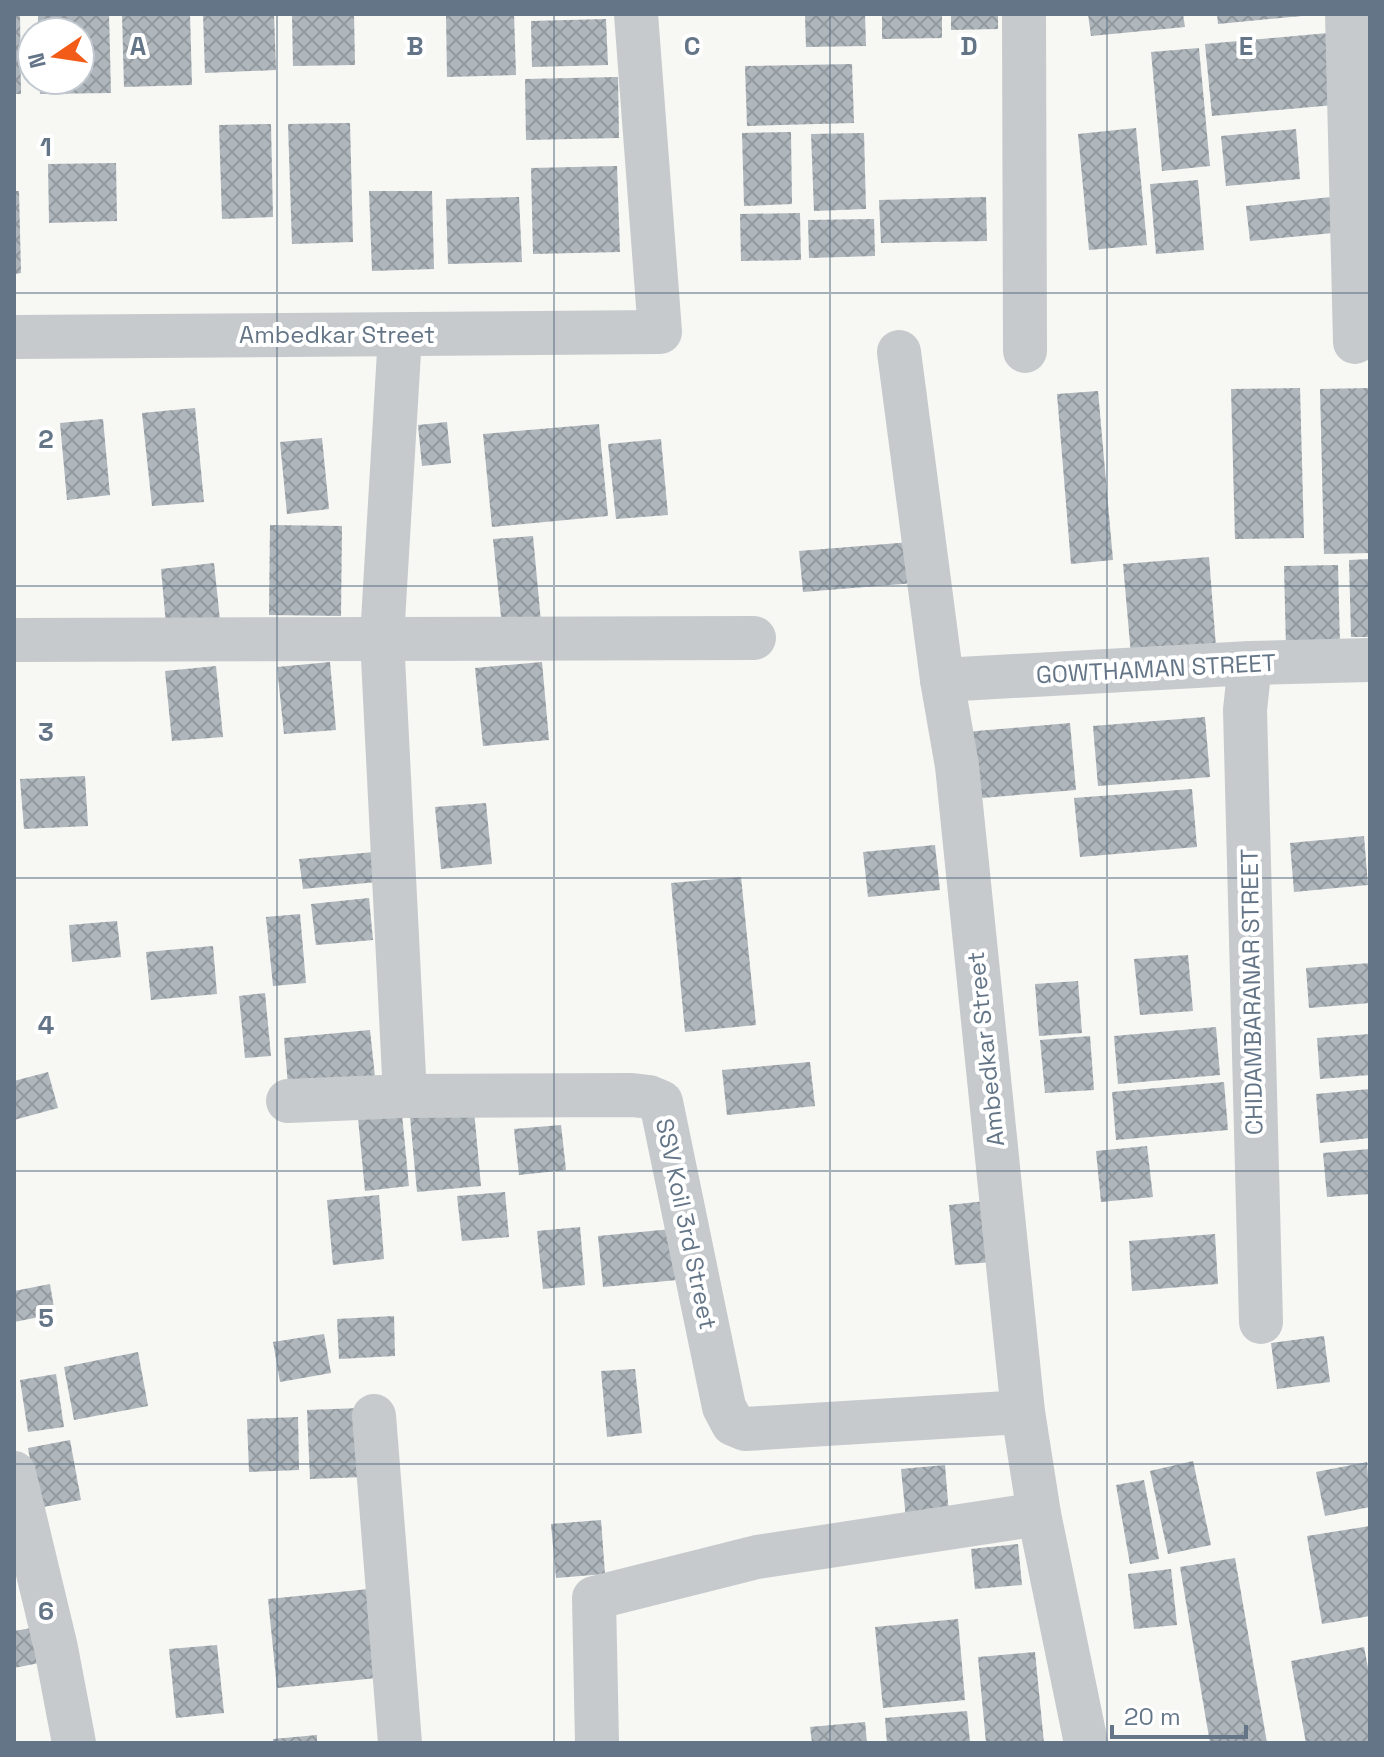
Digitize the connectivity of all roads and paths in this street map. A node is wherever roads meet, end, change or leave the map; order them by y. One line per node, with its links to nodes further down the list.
1 (636, 14): 4 (street, Ambedkar Street)
2 (1024, 14): 7 (street)
3 (1347, 14): 6 (street)
4 (400, 335): 5 (street, Ambedkar Street); 9 (street)
5 (14, 337)
6 (1355, 342)
7 (1025, 351)
8 (899, 352): 14 (street, Ambedkar Street)
9 (382, 638): 10 (street); 11 (street); 15 (street)
10 (754, 638)
11 (14, 640)
12 (1370, 660): 13 (street, GOWTHAMAN STREET)
13 (1250, 663): 14 (street, GOWTHAMAN STREET); 17 (street, CHIDAMBARANAR STREET)
14 (942, 680): 18 (street, Ambedkar Street)
15 (405, 1096): 16 (street, SSV Koil 3rd Street); 18 (street, SSV Koil 3rd Street)
16 (288, 1101)
17 (1261, 1322)
18 (1023, 1412): 21 (street, Ambedkar Street)
19 (374, 1416): 24 (street)
20 (14, 1473): 22 (street)
21 (1039, 1514): 25 (street); 26 (street, Ambedkar Street)
22 (25, 1561): 23 (street)
23 (73, 1743)
24 (400, 1743)
25 (597, 1743)
26 (1086, 1743)

